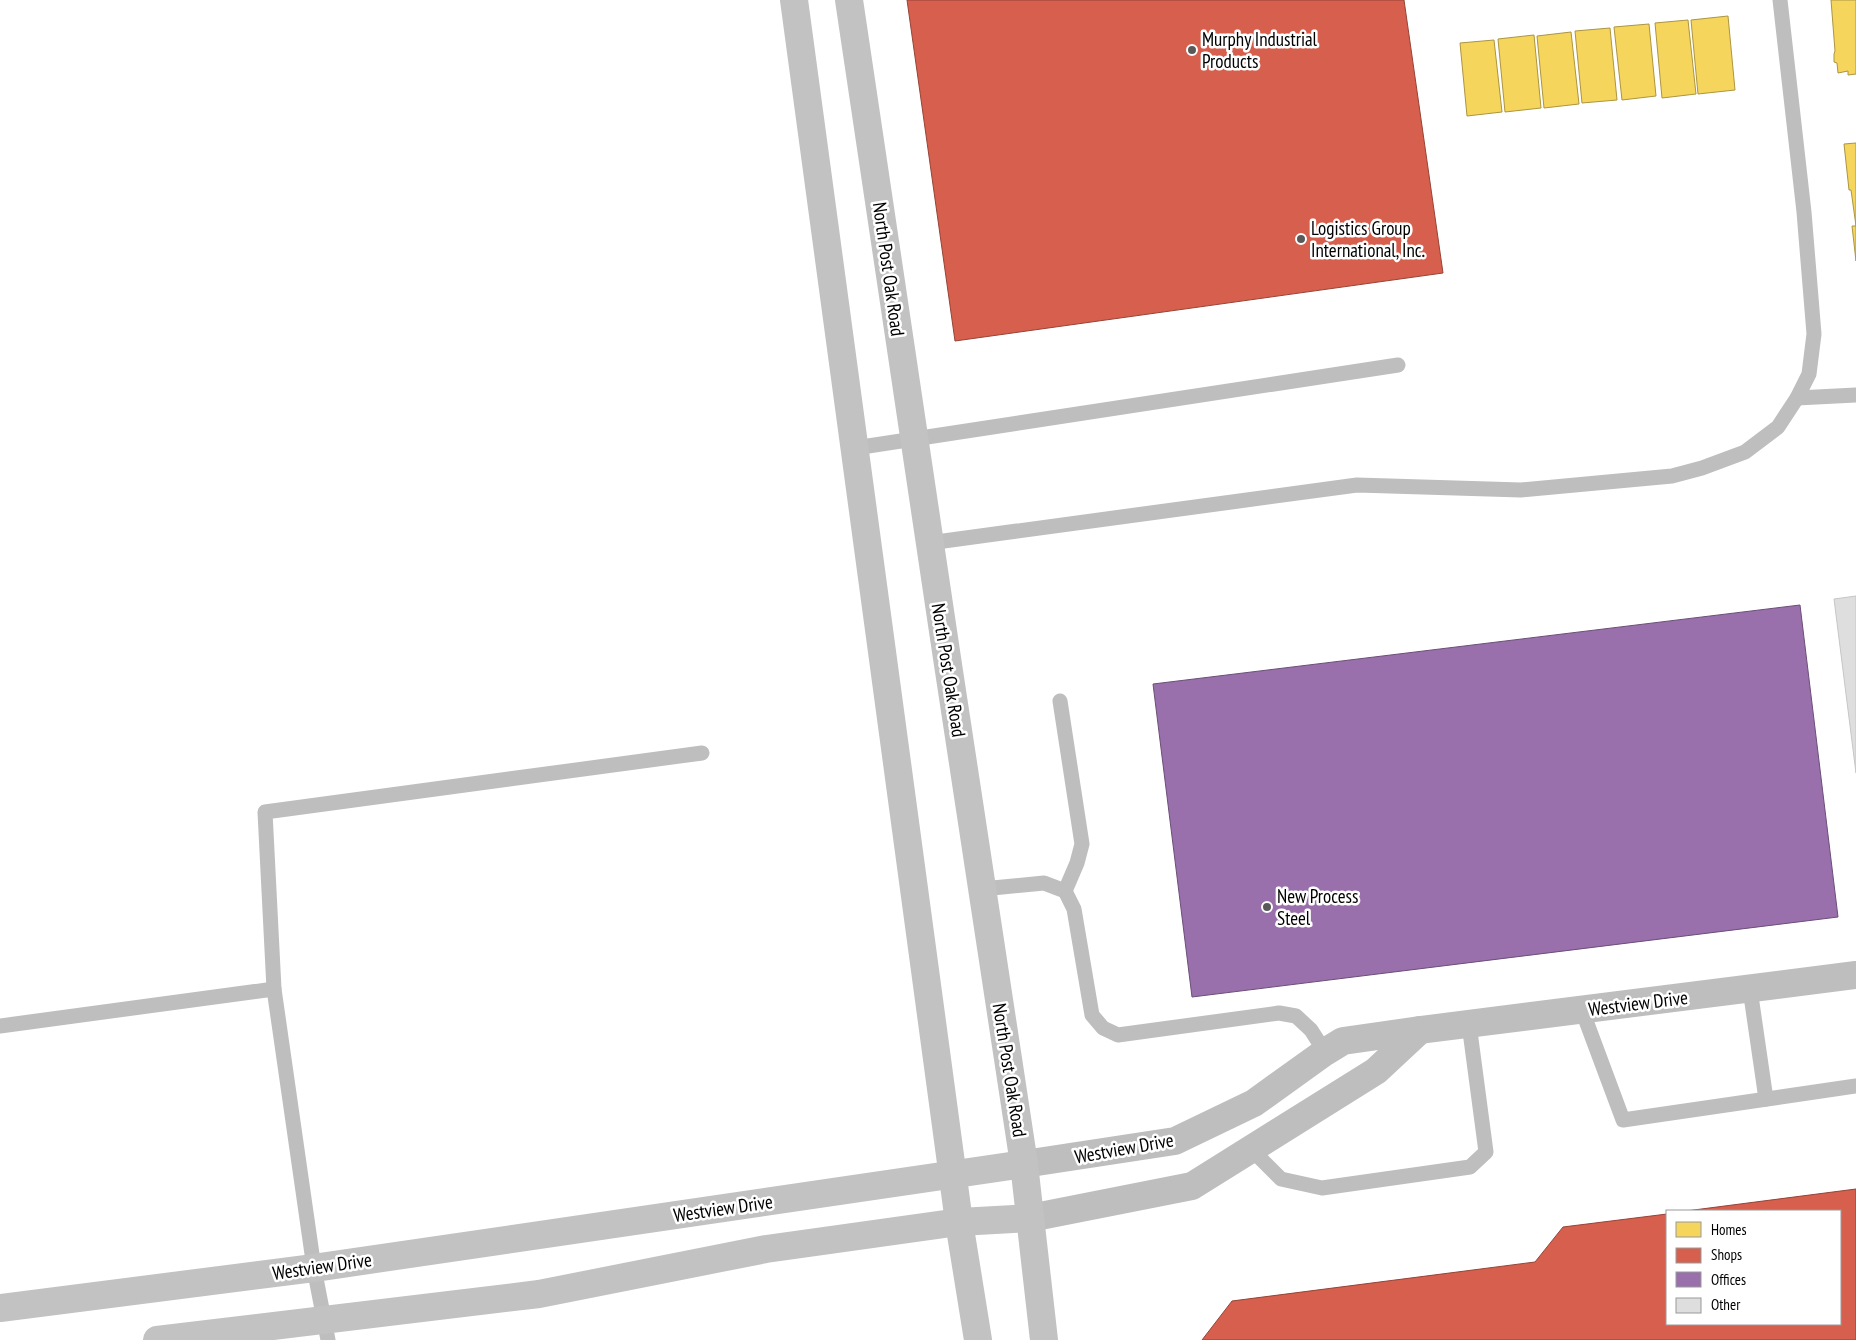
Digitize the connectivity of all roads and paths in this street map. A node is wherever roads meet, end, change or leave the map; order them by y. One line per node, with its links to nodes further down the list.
1 (794, 0): 8 (main road)
2 (849, 0): 7 (main road, North Post Oak Road)
3 (1780, 0): 6 (lane)
4 (1398, 365): 7 (lane)
5 (1856, 394): 6 (lane)
6 (1797, 398): 9 (lane)
7 (914, 440): 8 (lane); 9 (main road, North Post Oak Road)
8 (855, 448): 26 (main road)
9 (929, 542): 12 (main road, North Post Oak Road)
10 (1060, 701): 13 (lane)
11 (702, 753): 15 (lane)
12 (982, 888): 13 (lane); 25 (main road, North Post Oak Road)
13 (1065, 891): 21 (lane)
14 (1856, 975): 16 (street, Westview Drive)
15 (274, 988): 19 (lane); 29 (lane)
16 (1750, 989): 17 (street, Westview Drive); 23 (lane)
17 (1582, 1010): 18 (street, Westview Drive); 23 (lane)
18 (1469, 1024): 20 (street, Westview Drive); 24 (lane)
19 (0, 1026)
20 (1420, 1030): 21 (street, Westview Drive); 24 (street)
21 (1325, 1052): 25 (street, Westview Drive)
22 (1856, 1086): 23 (lane)
23 (1766, 1099)
24 (1251, 1149): 27 (street)
25 (1024, 1164): 26 (main road, Westview Drive); 27 (main road, North Post Oak Road)
26 (953, 1175): 28 (main road); 29 (main road, Westview Drive)
27 (1030, 1218): 28 (main road); 34 (main road, North Post Oak Road)
28 (958, 1222): 31 (main road); 32 (main road)
29 (314, 1268): 30 (main road, Westview Drive); 31 (lane)
30 (0, 1308)
31 (325, 1330): 33 (main road)
32 (974, 1339)
33 (157, 1340)
34 (1044, 1340)

